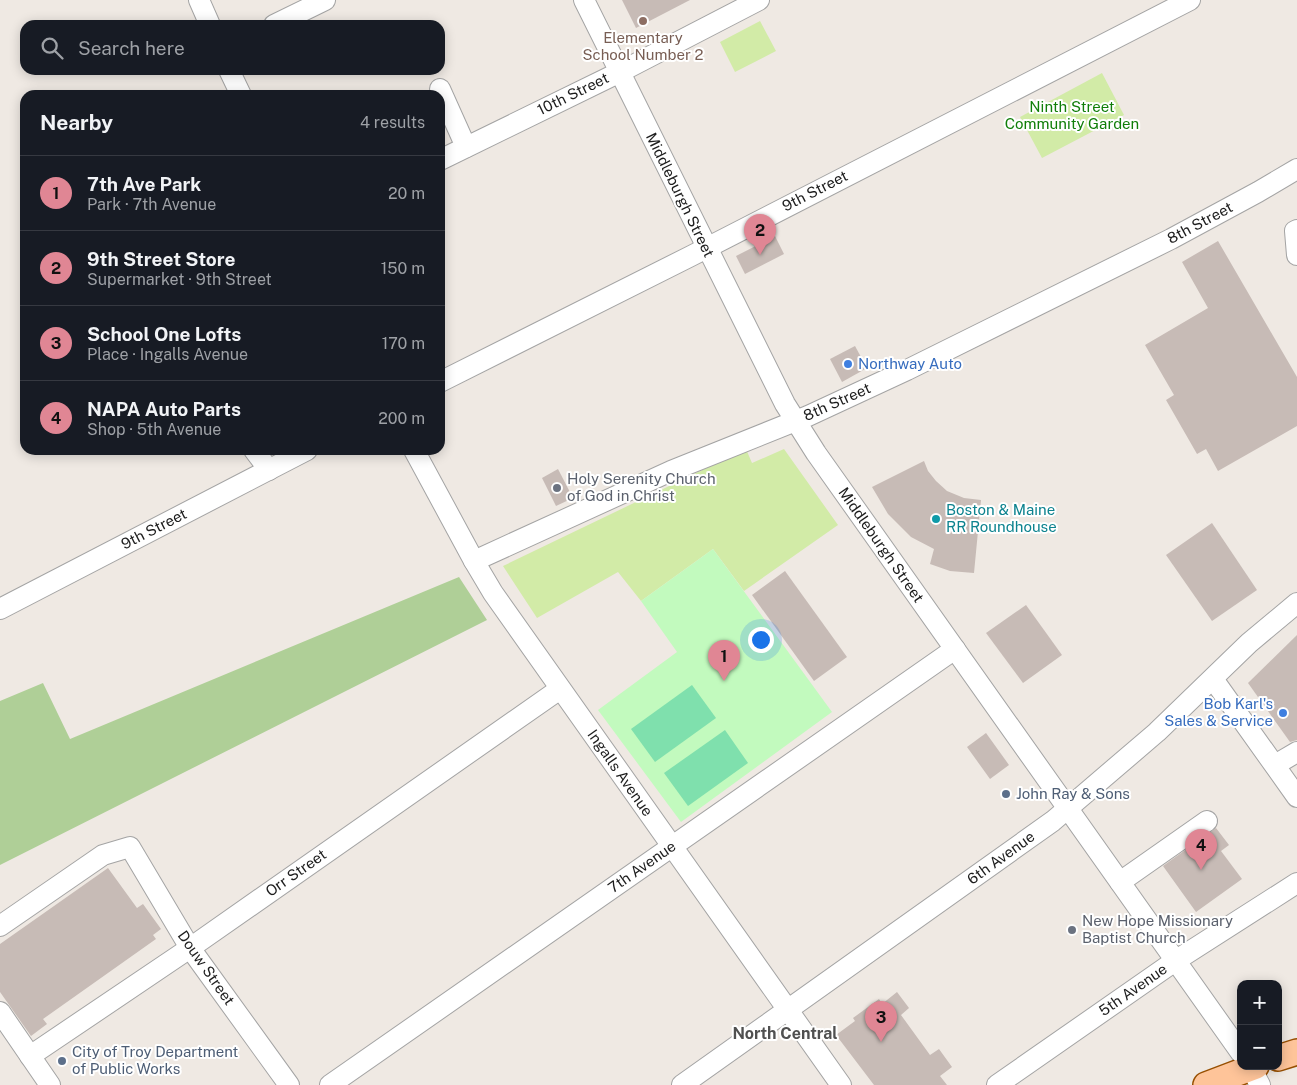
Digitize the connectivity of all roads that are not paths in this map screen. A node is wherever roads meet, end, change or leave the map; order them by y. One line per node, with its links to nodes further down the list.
1 (199, 0): 6 (street)
2 (325, 0): 7 (street)
3 (584, 0): 8 (street, Middleburgh Street)
4 (759, 0): 8 (street, 10th Street)
5 (1190, 0): 16 (street, 9th Street)
6 (208, 20)
7 (284, 20)
8 (620, 72): 12 (street, 10th Street); 16 (street, Middleburgh Street)
9 (231, 75): 10 (street)
10 (239, 90)
11 (445, 100): 12 (street)
12 (466, 147): 13 (street, 10th Street)
13 (445, 158)
14 (1297, 169): 19 (street, 8th Street)
15 (1297, 230): 17 (street)
16 (706, 248): 18 (street, 9th Street); 19 (street, Middleburgh Street)
17 (1297, 255)
18 (445, 379)
19 (796, 421): 24 (street, 8th Street); 27 (street, Middleburgh Street)
20 (258, 455): 23 (street)
21 (298, 455): 23 (street, 9th Street)
22 (417, 455): 24 (street, Ingalls Avenue)
23 (269, 470): 26 (street, 9th Street)
24 (474, 561): 29 (street, Ingalls Avenue)
25 (1297, 603): 28 (street, 6th Avenue)
26 (0, 609)
27 (955, 649): 33 (street, Middleburgh Street); 35 (street, 7th Avenue)
28 (1214, 679): 31 (street); 33 (street, 6th Avenue)
29 (560, 689): 35 (street, Ingalls Avenue); 39 (street, Orr Street)
30 (1297, 752): 31 (street)
31 (1275, 765): 32 (street)
32 (1297, 797)
33 (1068, 809): 36 (street, Middleburgh Street); 41 (street, 6th Avenue)
34 (1207, 821): 36 (street)
35 (672, 846): 41 (street, Ingalls Avenue); 50 (street, 7th Avenue)
36 (1120, 882): 40 (street, Middleburgh Street)
37 (1297, 883): 40 (street, 5th Avenue)
38 (0, 926): 39 (street, Douw Street)
39 (190, 948): 45 (street, Orr Street); 49 (street, Douw Street)
40 (1175, 961): 43 (street, Middleburgh Street); 53 (street, 5th Avenue)
41 (789, 1010): 51 (street, 6th Avenue); 52 (street, Ingalls Avenue)
42 (0, 1012): 45 (street)
43 (1237, 1047)
44 (1297, 1052): 46 (main road)
45 (30, 1056): 48 (street)
46 (1282, 1057)
47 (1247, 1070): 54 (main road)
48 (50, 1085)
49 (289, 1085)
50 (330, 1085)
51 (682, 1085)
52 (842, 1085)
53 (997, 1085)
54 (1206, 1085)

